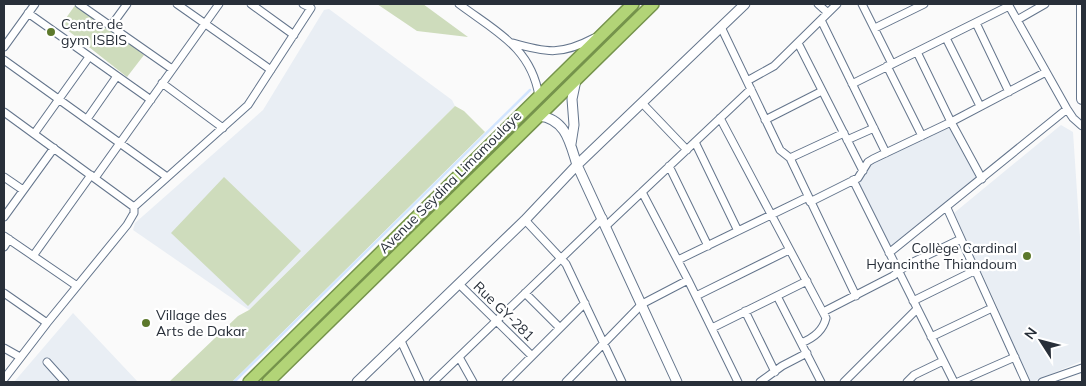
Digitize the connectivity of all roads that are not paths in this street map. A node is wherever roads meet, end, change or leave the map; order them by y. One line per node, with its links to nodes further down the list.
1 (35, 4): 19 (street)
2 (79, 4): 25 (street)
3 (127, 4): 25 (street)
4 (176, 4): 24 (street)
5 (219, 4): 24 (street)
6 (251, 4): 29 (street)
7 (303, 4): 29 (street)
8 (459, 4): 31 (street)
9 (633, 4): 28 (highway, Avenue Seydina Limamoulaye)
10 (653, 4): 42 (highway, Avenue Seydina Limamoulaye)
11 (745, 4): 26 (street)
12 (818, 4): 20 (street)
13 (837, 4): 20 (street)
14 (862, 4): 27 (street)
15 (1045, 4): 22 (street)
16 (1082, 4): 50 (main road)
17 (920, 5): 27 (street)
18 (1008, 5): 22 (street); 23 (street)
19 (28, 13): 33 (street); 35 (street)
20 (828, 13): 21 (street)
21 (821, 20): 32 (street); 45 (street)
22 (1016, 20): 40 (street)
23 (976, 23): 30 (street); 48 (street)
24 (205, 24): 38 (street); 39 (street)
25 (111, 26): 38 (street)
26 (721, 27): 43 (street); 53 (street)
27 (875, 28): 37 (street)
28 (603, 33): 31 (street); 49 (highway, Avenue Seydina Limamoulaye)
29 (294, 35): 39 (street)
30 (946, 38): 34 (street); 54 (street)
31 (513, 43): 49 (street)
32 (798, 43): 43 (street); 47 (street)
33 (4, 47)
34 (917, 52): 37 (street); 61 (street)
35 (89, 57): 41 (street); 51 (street)
36 (4, 60): 51 (street)
37 (890, 65): 45 (street); 67 (street)
38 (172, 70): 44 (street)
39 (271, 70): 63 (street)
40 (1046, 72): 48 (street); 55 (street)
41 (117, 76): 52 (street); 59 (street)
42 (576, 80): 57 (highway, Avenue Seydina Limamoulaye); 71 (street)
43 (747, 81): 46 (street)
44 (162, 83): 52 (street); 63 (street)
45 (852, 84): 64 (street)
46 (751, 89): 58 (street); 60 (street)
47 (822, 91): 60 (street); 65 (street)
48 (1009, 92): 54 (street)
49 (539, 96): 144 (highway, Avenue Seydina Limamoulaye)
50 (1082, 98)
51 (60, 99): 59 (street); 66 (street)
52 (150, 100): 70 (street)
53 (643, 104): 73 (street); 76 (street)
54 (980, 106): 61 (street)
55 (1067, 109): 62 (street); 82 (street)
56 (4, 112): 66 (street)
57 (539, 116): 71 (street); 145 (highway, Avenue Seydina Limamoulaye)
58 (720, 118): 69 (street); 89 (street)
59 (87, 120): 70 (street)
60 (765, 120): 75 (street)
61 (951, 122): 67 (street); 82 (street)
62 (1082, 126)
63 (223, 128): 81 (street)
64 (874, 128): 68 (street); 74 (street)
65 (844, 133): 68 (street); 75 (street)
66 (34, 134): 72 (street)
67 (922, 136): 74 (street)
68 (847, 140): 78 (street)
69 (695, 142): 73 (street); 93 (street)
70 (120, 143): 80 (street); 81 (street)
71 (571, 144): 76 (street)
72 (54, 148): 80 (street); 84 (street)
73 (687, 150): 77 (street)
74 (886, 153): 78 (street)
75 (790, 158): 86 (street)
76 (577, 165): 91 (street); 92 (street)
77 (670, 166): 85 (street); 96 (street)
78 (863, 171): 83 (street)
79 (4, 177): 84 (street)
80 (93, 177): 87 (street); 100 (street)
81 (167, 177): 87 (street)
82 (982, 179): 88 (street)
83 (853, 180): 86 (street); 99 (street)
84 (23, 190): 90 (street)
85 (642, 192): 92 (street); 102 (street)
86 (809, 199): 89 (street); 113 (street)
87 (134, 207): 108 (street)
88 (947, 208): 95 (street); 99 (street)
89 (771, 216): 93 (street); 98 (street)
90 (4, 217)
91 (524, 220): 101 (street); 107 (street)
92 (604, 222): 101 (street); 116 (street)
93 (738, 231): 96 (street)
94 (7, 238): 97 (street); 100 (street)
95 (961, 239): 103 (street); 104 (street)
96 (708, 246): 102 (street)
97 (4, 247)
98 (789, 250): 106 (street); 111 (street)
99 (889, 253): 104 (street)
100 (33, 256): 108 (street)
101 (561, 259): 110 (street); 115 (street)
102 (678, 260): 105 (street)
103 (976, 270): 114 (street); 117 (street)
104 (898, 271): 113 (street); 114 (street)
105 (688, 280): 111 (street); 116 (street)
106 (807, 281): 112 (street); 120 (street)
107 (459, 284): 121 (street, Rue GY-281); 126 (street)
108 (77, 286): 122 (street)
109 (4, 293): 122 (street)
110 (525, 293): 121 (street); 123 (street)
111 (696, 296): 124 (street)
112 (777, 296): 119 (street); 127 (street)
113 (856, 296): 120 (street)
114 (913, 301): 118 (street)
115 (584, 303): 123 (street); 128 (street)
116 (642, 304): 128 (street); 152 (street)
117 (992, 308): 125 (street); 134 (street)
118 (917, 309): 125 (street); 156 (street)
119 (745, 311): 124 (street); 138 (street)
120 (823, 312): 127 (street)
121 (496, 321): 131 (street, Rue GY-281); 133 (street)
122 (47, 323): 132 (street)
123 (560, 328): 131 (street)
124 (712, 328): 153 (street)
125 (931, 336): 135 (street)
126 (400, 341): 146 (street); 147 (street)
127 (801, 342): 130 (street)
128 (603, 344): 142 (street); 151 (street)
129 (4, 348): 132 (street)
130 (807, 353): 138 (street); 155 (street)
131 (532, 356): 150 (street)
132 (20, 357): 139 (street)
133 (459, 357): 148 (street); 149 (street)
134 (1015, 357): 159 (street); 160 (street)
135 (943, 361): 140 (street); 158 (street)
136 (47, 362): 143 (street)
137 (1082, 368): 141 (street)
138 (775, 372): 154 (street)
139 (4, 379)
140 (916, 379): 157 (street)
141 (1059, 379): 161 (street)
142 (619, 381)
143 (65, 382)
144 (249, 382)
145 (268, 382)
146 (357, 382)
147 (420, 382)
148 (433, 382)
149 (473, 382)
150 (506, 382)
151 (566, 382)
152 (677, 382)
153 (738, 382)
154 (760, 382)
155 (821, 382)
156 (844, 382)
157 (907, 382)
158 (954, 382)
159 (958, 382)
160 (1026, 382)
161 (1042, 382)

